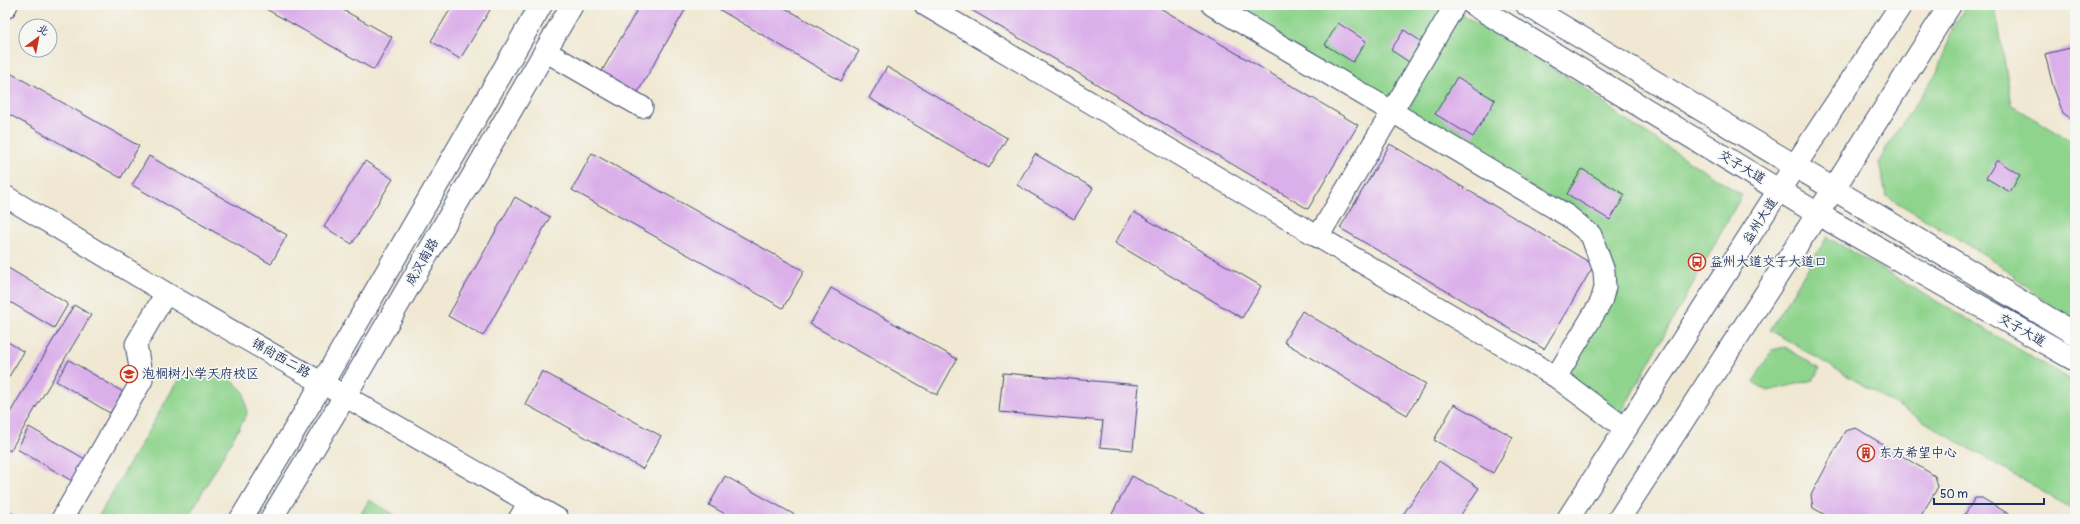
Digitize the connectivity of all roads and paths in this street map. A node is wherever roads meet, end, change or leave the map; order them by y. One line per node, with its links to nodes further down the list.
1 (7, 5): 11 (street)
2 (541, 5): 25 (main road, 成汉南路)
3 (572, 5): 12 (main road, 成汉南路)
4 (925, 5): 20 (street)
5 (1212, 5): 14 (street)
6 (1455, 5): 14 (street)
7 (1474, 5): 16 (main road, 交子大道)
8 (1527, 5): 15 (main road, 交子大道)
9 (1901, 5): 15 (main road, 益州大道)
10 (1950, 5): 17 (main road)
11 (5, 8)
12 (545, 52): 13 (street); 26 (main road, 成汉南路)
13 (642, 107)
14 (1392, 111): 20 (street); 24 (street)
15 (1795, 167): 16 (main road, 益州大道); 17 (main road, 交子大道)
16 (1779, 190): 19 (main road, 交子大道); 27 (main road, 益州大道)
17 (1833, 190): 19 (main road); 22 (main road, 交子大道)
18 (5, 196): 21 (street, 锦尚西二路)
19 (1818, 214): 23 (main road, 交子大道); 34 (main road)
20 (1318, 237): 24 (street)
21 (166, 293): 25 (street, 锦尚西二路); 29 (street)
22 (2075, 334)
23 (2075, 360)
24 (1556, 377): 27 (street)
25 (323, 382): 26 (street, 锦尚西二路); 30 (main road, 成汉南路)
26 (345, 396): 28 (street, 锦尚西二路); 31 (main road, 成汉南路)
27 (1626, 429): 33 (main road, 益州大道)
28 (524, 511): 32 (street, 锦尚西二路)
29 (62, 519)
30 (241, 519)
31 (271, 519)
32 (558, 519)
33 (1568, 519)
34 (1618, 519)

